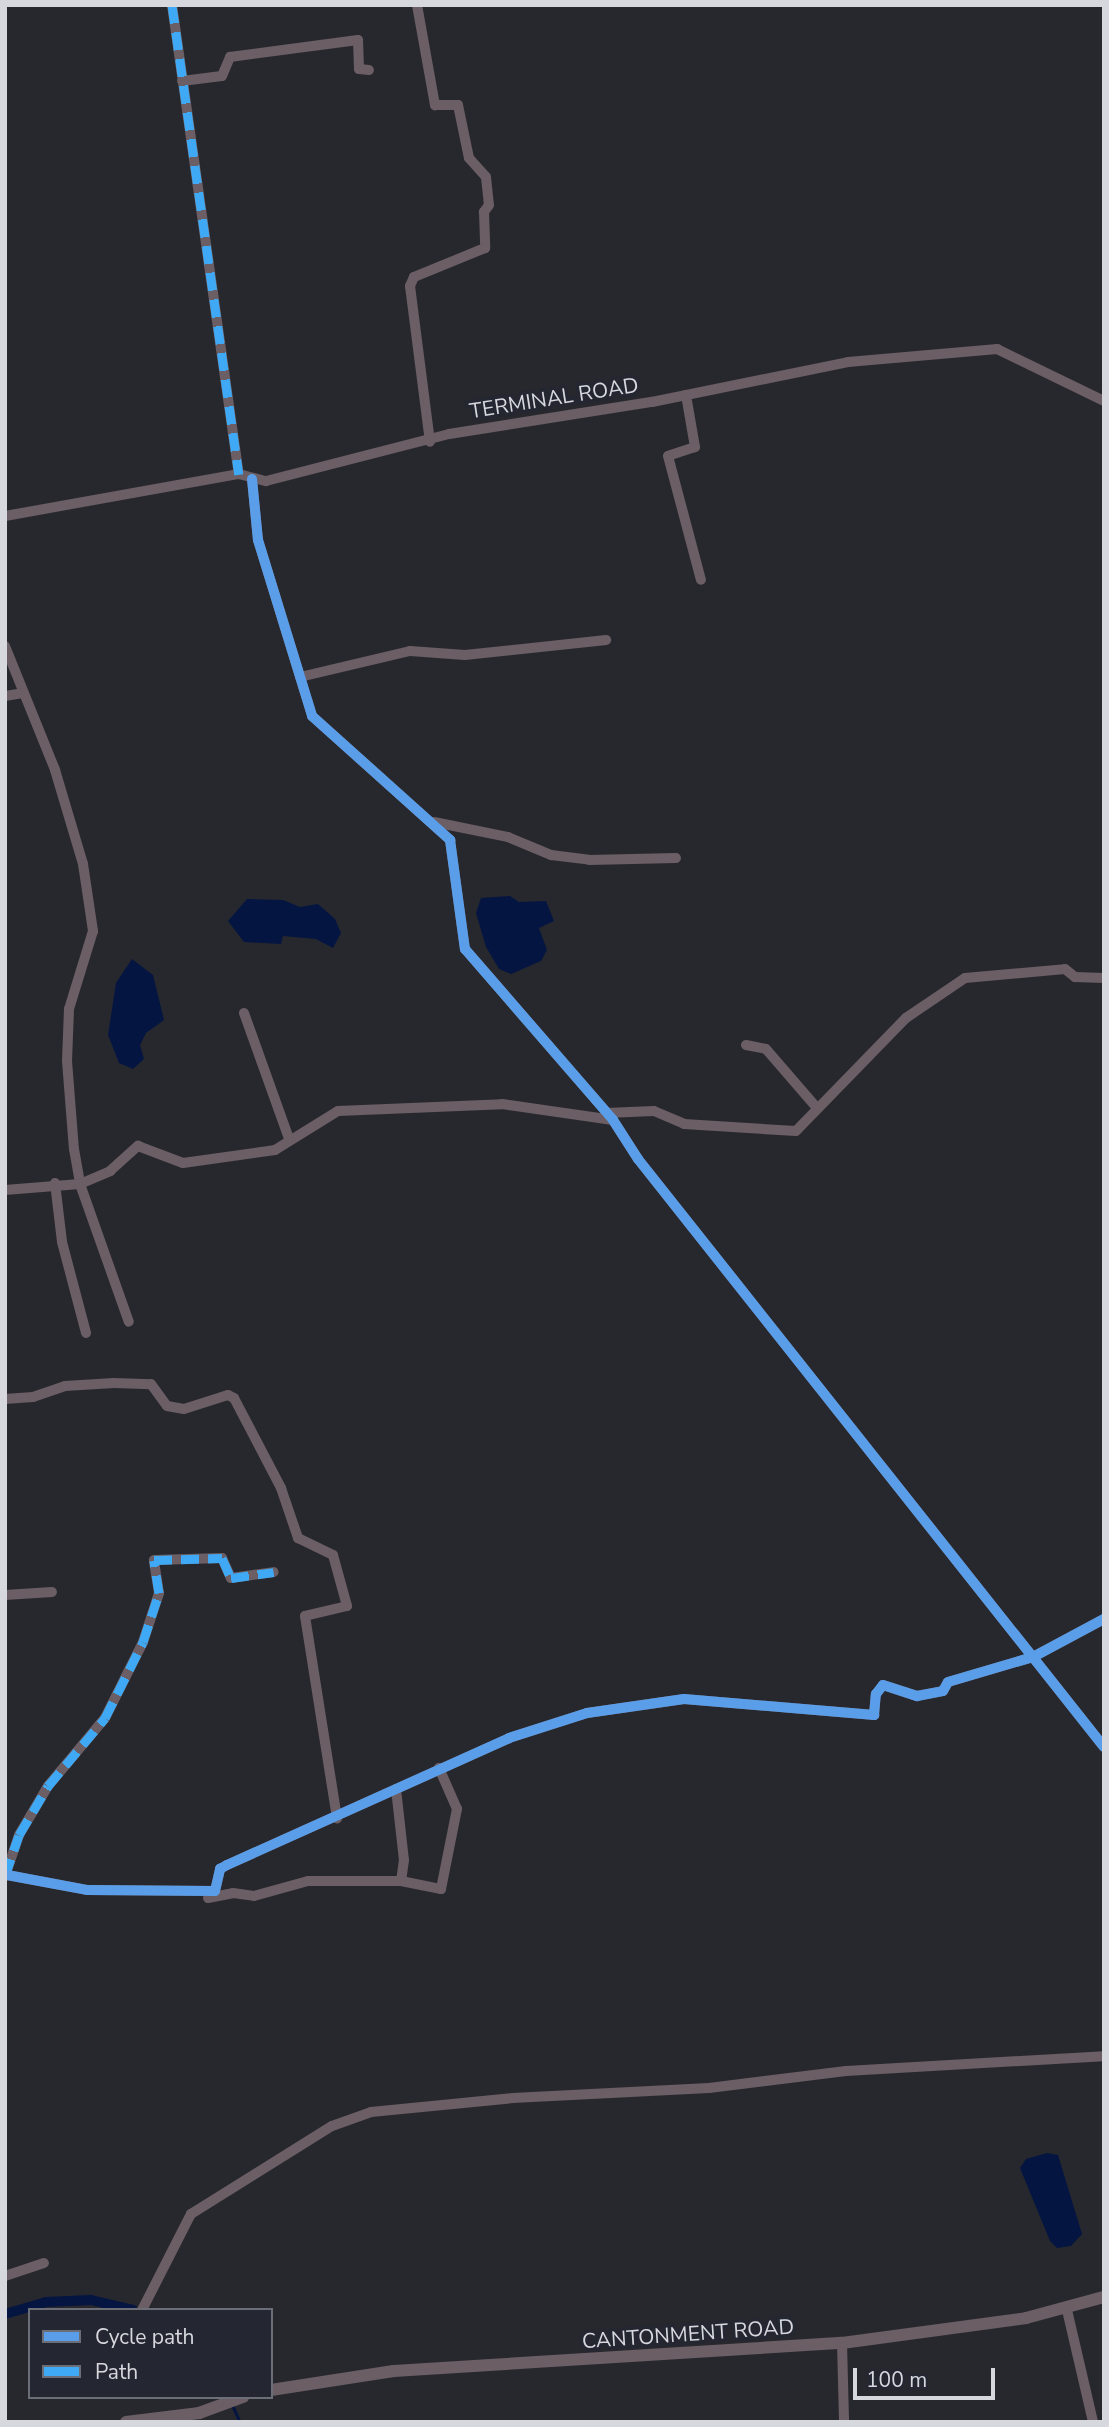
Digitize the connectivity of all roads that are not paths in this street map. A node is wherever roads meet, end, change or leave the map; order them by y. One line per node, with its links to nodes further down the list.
1 (172, 5): 4 (street)
2 (417, 5): 7 (street)
3 (369, 70): 4 (street)
4 (182, 80): 8 (street)
5 (685, 395): 6 (street, TERMINAL ROAD); 7 (street, TERMINAL ROAD); 11 (street)
6 (1104, 401)
7 (430, 442): 9 (street, TERMINAL ROAD)
8 (239, 474): 9 (street, TERMINAL ROAD); 10 (street)
9 (252, 479): 14 (street)
10 (5, 516)
11 (701, 580)
12 (606, 640): 14 (street)
13 (5, 646): 15 (street)
14 (300, 677): 17 (street)
15 (23, 693): 16 (street); 26 (street)
16 (5, 696)
17 (434, 822): 18 (street); 23 (street)
18 (677, 858)
19 (1104, 978): 22 (street)
20 (244, 1013): 24 (street)
21 (746, 1045): 22 (street)
22 (817, 1108): 23 (street)
23 (609, 1117): 24 (street); 35 (street)
24 (289, 1139): 26 (street)
25 (55, 1183): 26 (street); 27 (street); 29 (street)
26 (80, 1184): 28 (street)
27 (5, 1190)
28 (129, 1322)
29 (86, 1333)
30 (5, 1399): 39 (street)
31 (274, 1572): 40 (street)
32 (52, 1592): 33 (street)
33 (5, 1595)
34 (1104, 1619): 35 (street)
35 (1033, 1657): 36 (street); 37 (street)
36 (1104, 1746)
37 (439, 1768): 38 (street); 41 (street)
38 (396, 1789): 39 (street); 41 (street)
39 (337, 1818): 42 (street)
40 (6, 1876): 42 (street)
41 (401, 1881): 42 (street)
42 (203, 1893)
43 (1104, 2056): 47 (street)
44 (44, 2263): 45 (street)
45 (5, 2276)
46 (1104, 2297): 48 (street, CANTONMENT ROAD)
47 (143, 2308)
48 (1067, 2310): 49 (street, CANTONMENT ROAD); 54 (street)
49 (842, 2343): 50 (street, CANTONMENT ROAD); 53 (street)
50 (273, 2390)
51 (239, 2399): 52 (street)
52 (126, 2422)
53 (844, 2422)
54 (1093, 2422)

